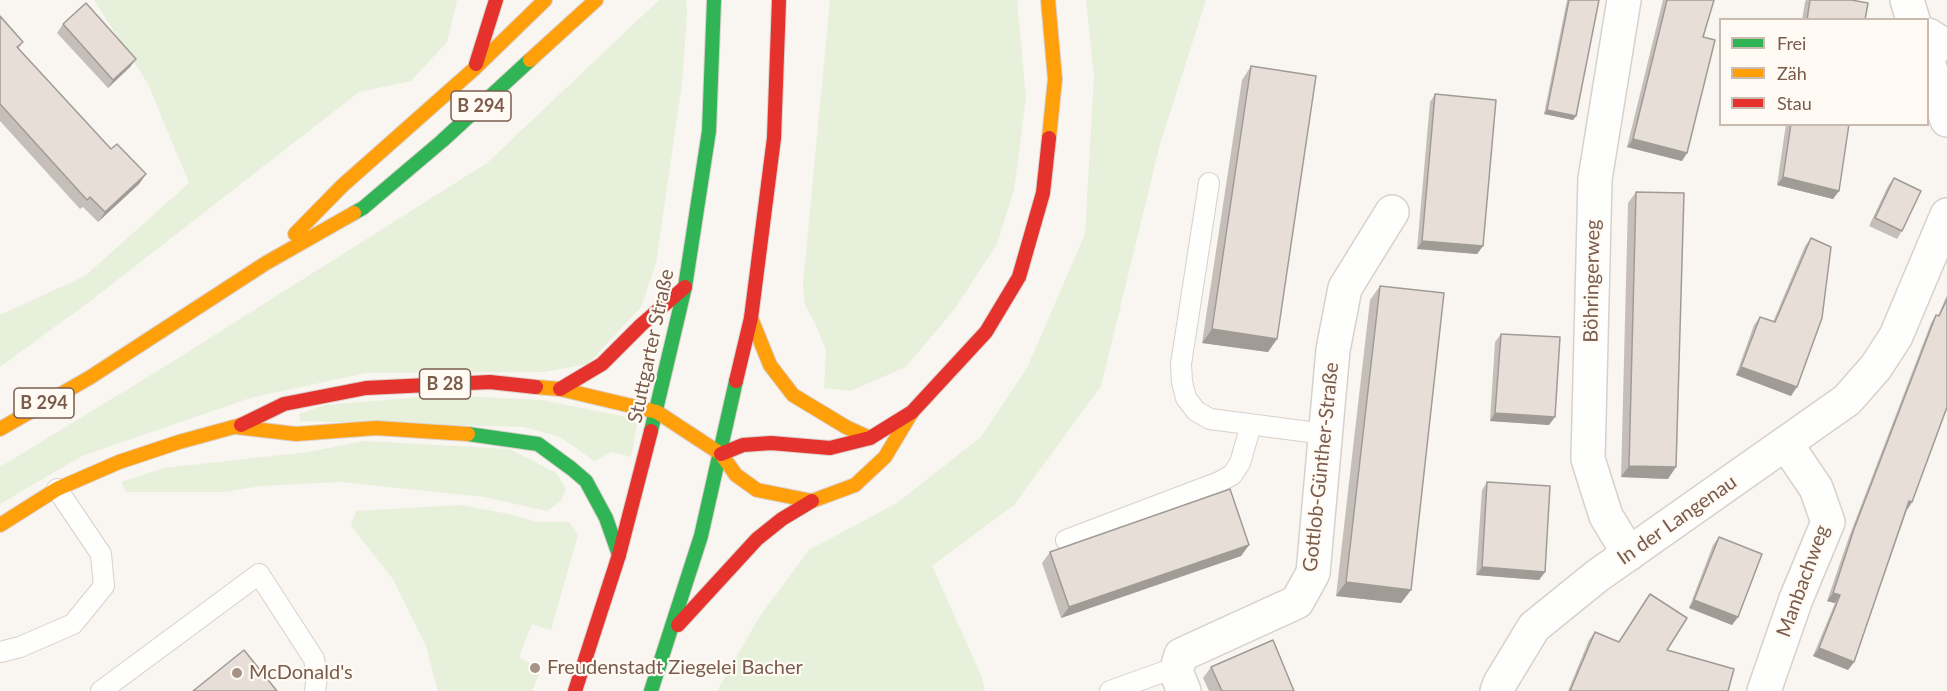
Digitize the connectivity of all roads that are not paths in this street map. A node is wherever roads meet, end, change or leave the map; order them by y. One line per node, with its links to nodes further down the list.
1 (496, 0): 13 (main road)
2 (545, 0): 13 (main road, B 294)
3 (596, 0): 18 (main road, B 294)
4 (714, 0): 19 (main road, Stuttgarter Straße)
5 (779, 0): 20 (main road)
6 (1048, 0): 23 (main road)
7 (1624, 0): 35 (street, Böhringerweg)
8 (1907, 0): 9 (street)
9 (1912, 18)
10 (1929, 36): 11 (street)
11 (1947, 44)
12 (1929, 65): 14 (street)
13 (474, 69): 18 (main road, B 294)
14 (1947, 120)
15 (1209, 183): 24 (lane)
16 (1392, 213): 27 (street, Gottlob-Günther-Straße)
17 (1947, 215): 29 (street, In der Langenau)
18 (266, 263): 26 (main road, B 294)
19 (685, 287): 21 (main road); 22 (main road, Stuttgarter Straße)
20 (752, 318): 28 (main road); 30 (main road)
21 (560, 389): 22 (main road, B 28); 25 (main road, B 28)
22 (657, 412): 30 (main road); 36 (main road, Stuttgarter Straße)
23 (912, 412): 28 (main road); 32 (main road)
24 (1251, 425): 27 (lane); 34 (lane)
25 (236, 427): 31 (main road, B 28); 36 (main road, B 28)
26 (0, 429)
27 (1325, 434): 39 (street, Gottlob-Günther-Straße)
28 (870, 438): 30 (main road)
29 (1786, 444): 35 (street, In der Langenau); 46 (street, Manbachweg)
30 (721, 454): 32 (main road); 37 (main road)
31 (57, 489): 33 (main road, B 28); 38 (lane)
32 (812, 501): 37 (main road)
33 (0, 525)
34 (1065, 540)
35 (1629, 554): 45 (street, In der Langenau)
36 (619, 555): 42 (main road, Stuttgarter Straße)
37 (671, 633): 43 (main road)
38 (0, 651)
39 (1180, 681): 44 (lane)
40 (101, 691): 41 (lane)
41 (315, 691)
42 (575, 691)
43 (651, 691)
44 (1110, 691)
45 (1497, 691)
46 (1764, 691)

